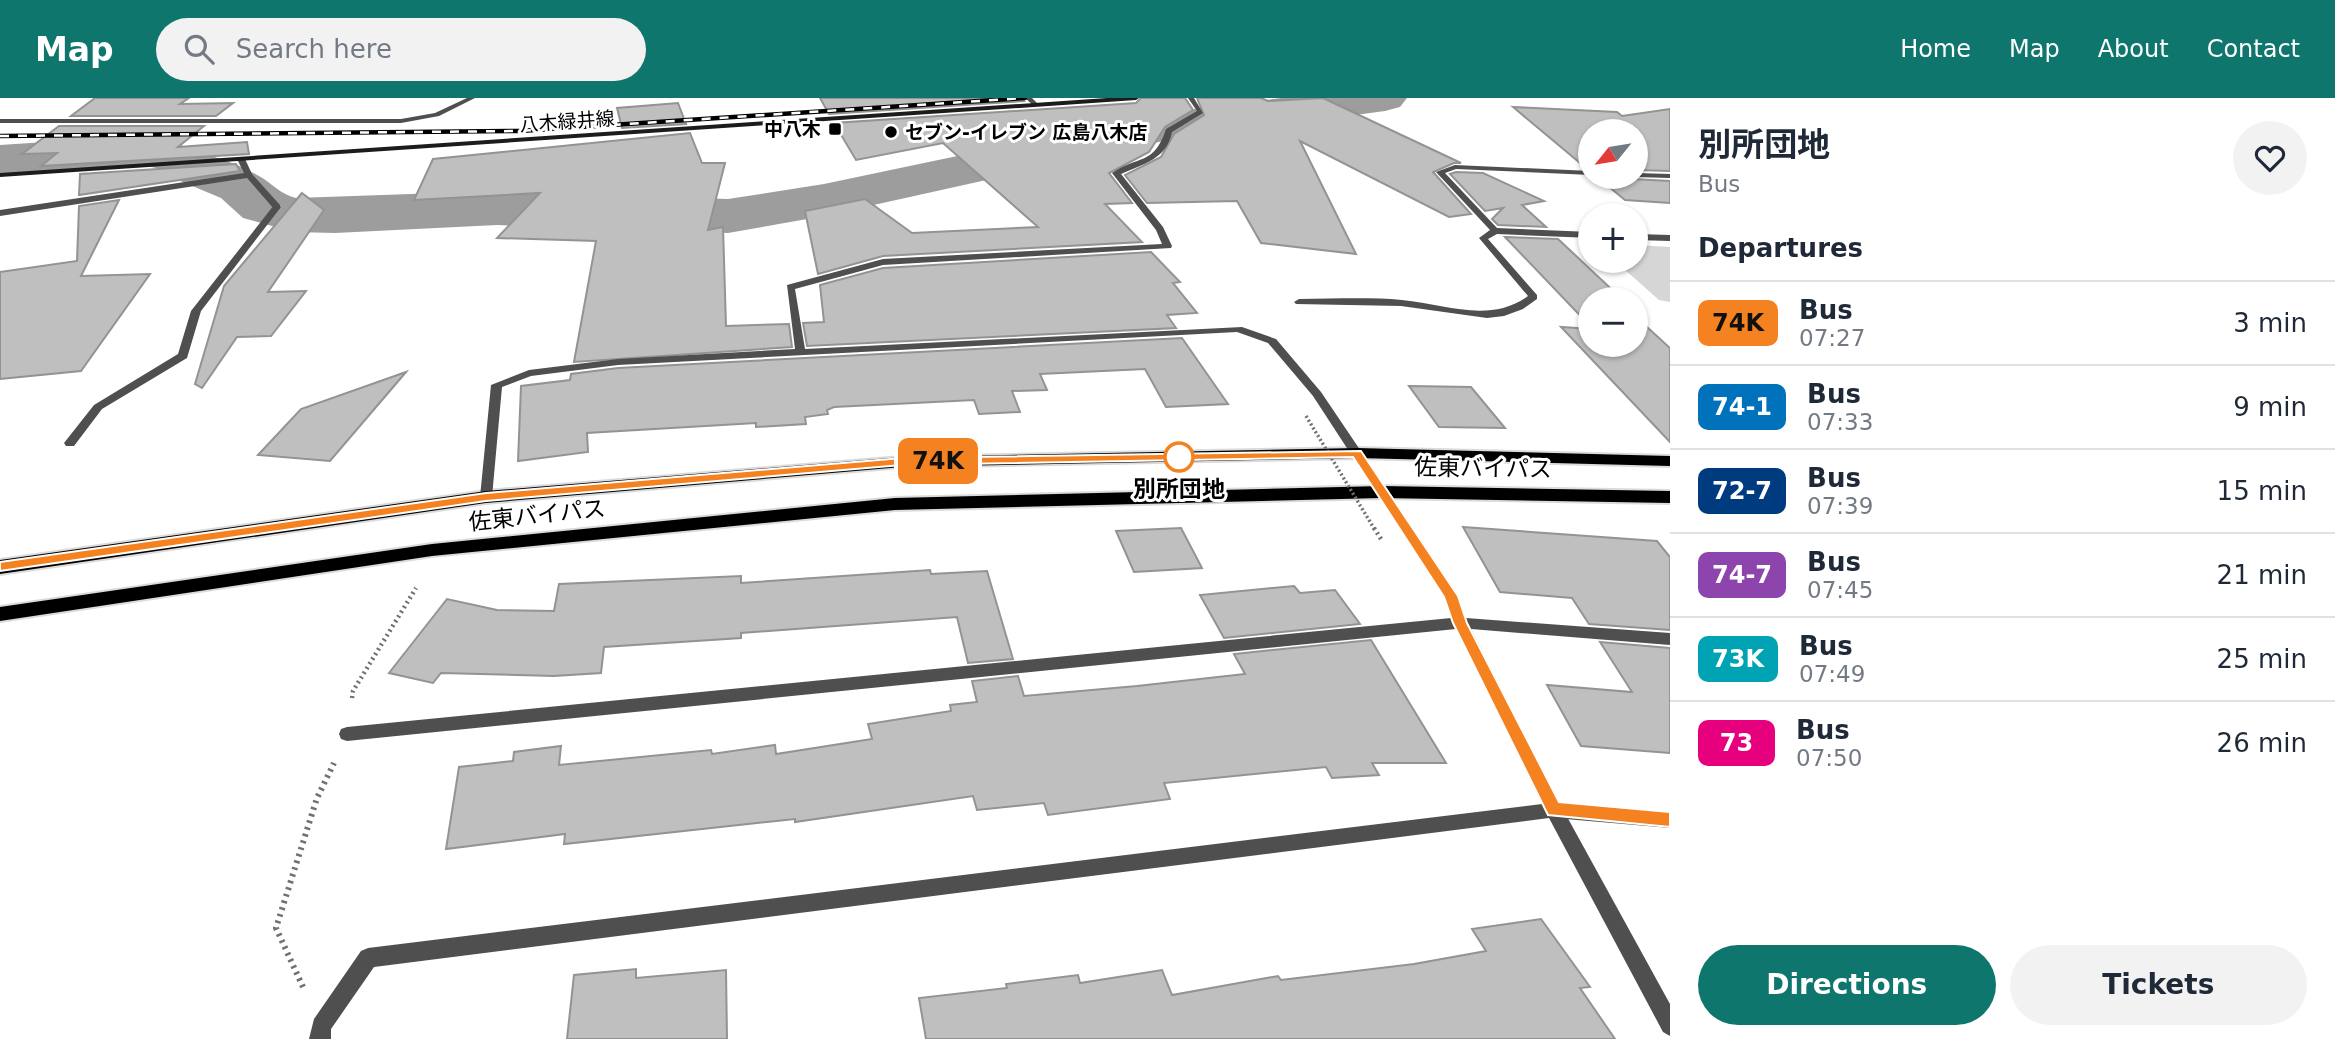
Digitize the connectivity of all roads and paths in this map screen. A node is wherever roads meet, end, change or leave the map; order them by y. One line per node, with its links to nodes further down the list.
1 (472, 98): 6 (street)
2 (1028, 98): 5 (street)
3 (1136, 98): 5 (main road, 八木緑井線)
4 (1191, 98): 19 (street)
5 (1036, 105): 7 (main road, 八木緑井線)
6 (0, 121)
7 (241, 159): 9 (main road, 八木緑井線); 10 (street)
8 (1578, 172): 14 (street)
9 (0, 175)
10 (249, 175): 13 (street); 21 (street)
11 (1648, 175): 12 (street)
12 (1670, 176)
13 (0, 213)
14 (1495, 231): 15 (street); 18 (street)
15 (1578, 234)
16 (1648, 237): 17 (street)
17 (1670, 238)
18 (1299, 302)
19 (801, 354): 22 (street); 25 (street)
20 (1306, 416): 27 (path, bridge)
21 (70, 443)
22 (1357, 453): 23 (highway, 佐東バイパス); 24 (street); 25 (highway, 佐東バイパス)
23 (1670, 461)
24 (1382, 492): 26 (highway, 佐東バイパス); 30 (highway, 佐東バイパス); 31 (street)
25 (486, 497): 28 (highway, 佐東バイパス)
26 (1670, 497)
27 (1381, 539)
28 (0, 567)
29 (422, 578): 33 (path)
30 (0, 614)
31 (1460, 623): 32 (street); 33 (street); 34 (street)
32 (1670, 639)
33 (347, 734): 37 (path)
34 (1554, 810): 35 (street); 36 (street); 37 (street)
35 (1670, 820)
36 (1670, 1025)
37 (320, 1032)

